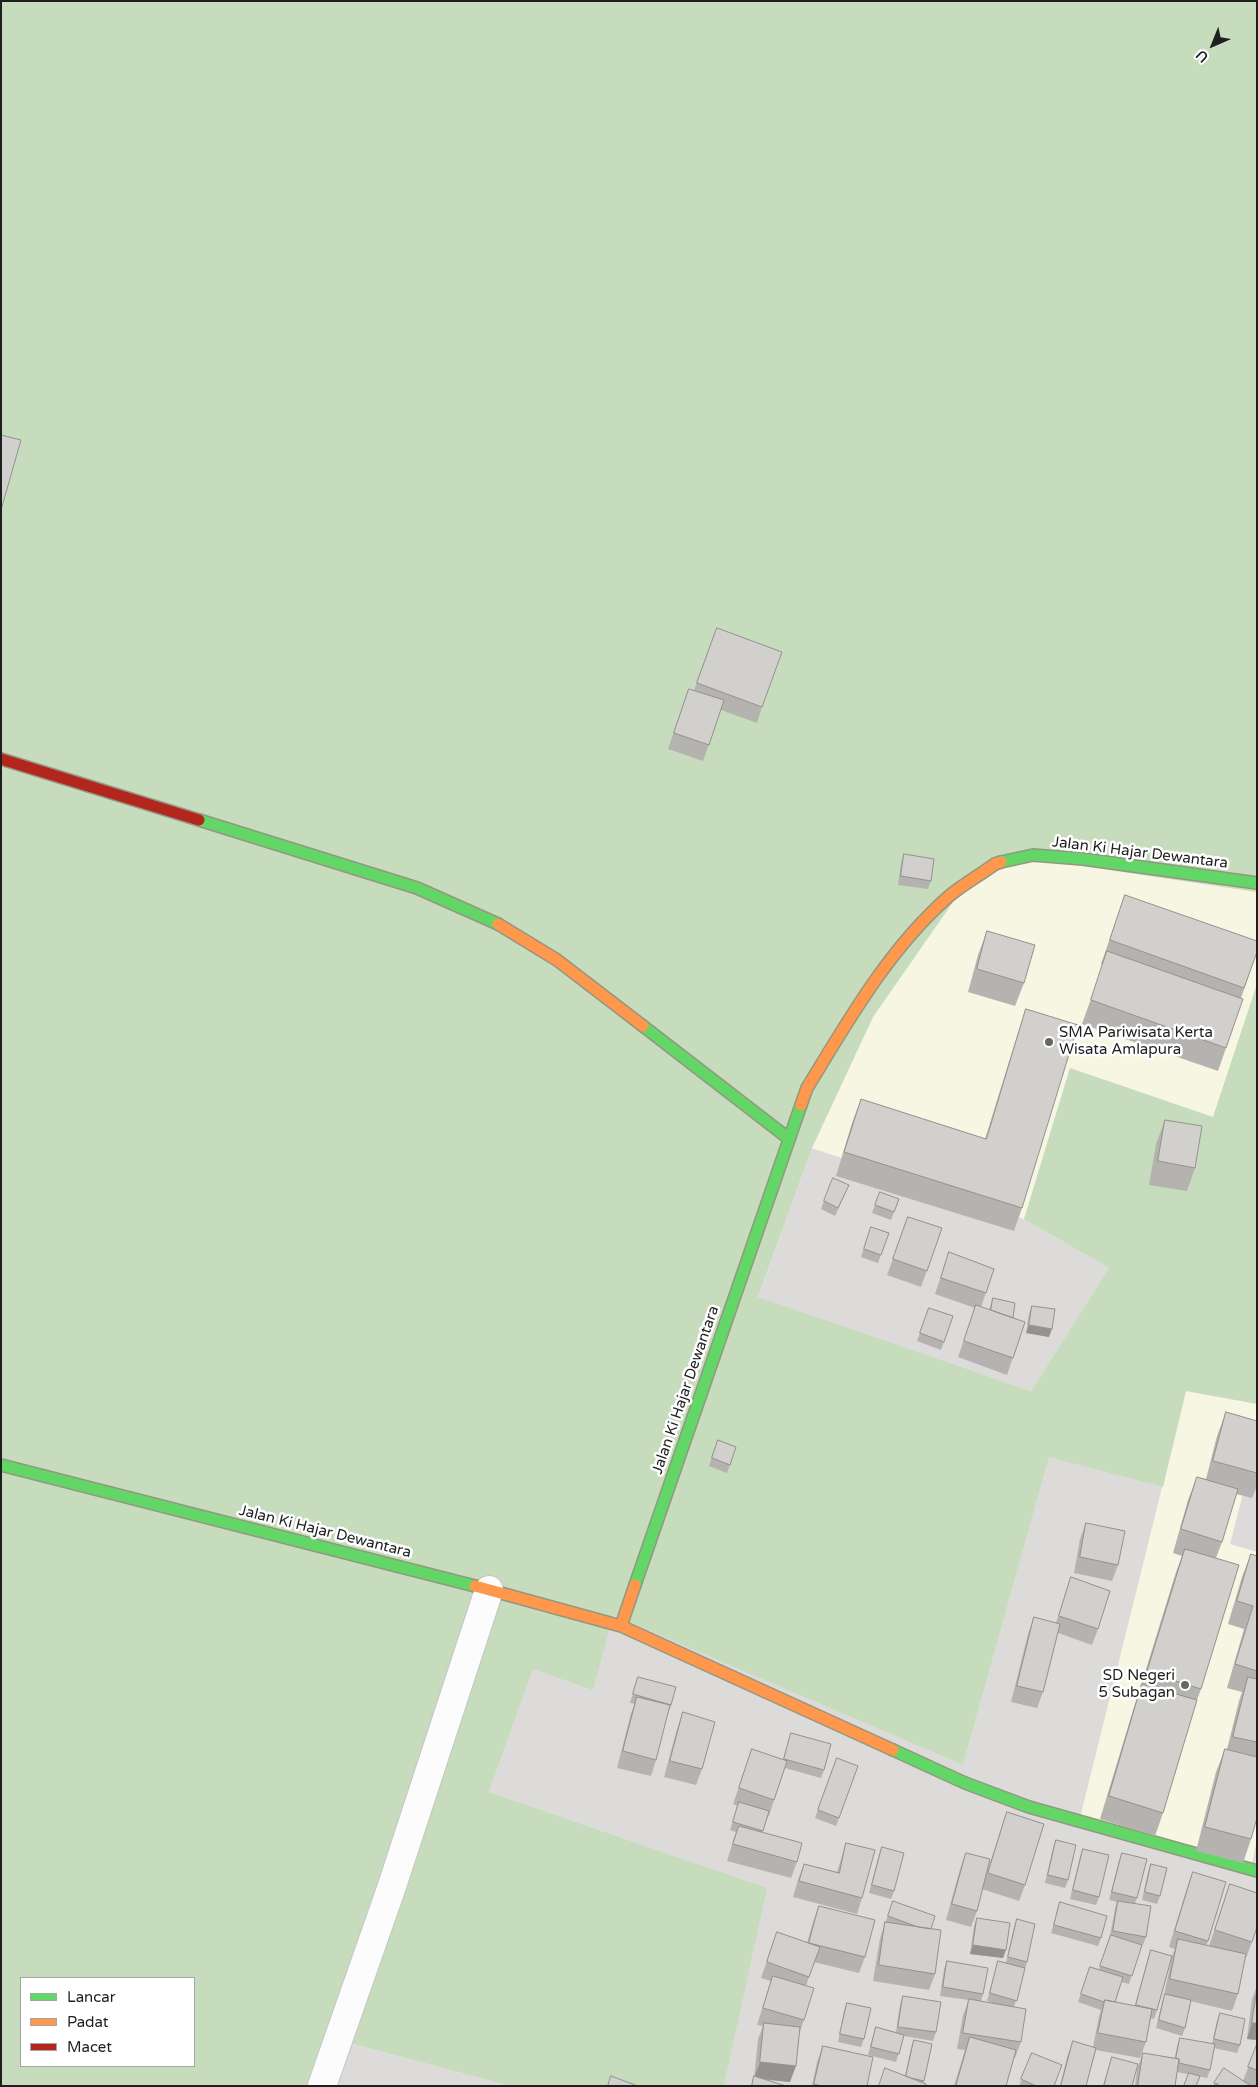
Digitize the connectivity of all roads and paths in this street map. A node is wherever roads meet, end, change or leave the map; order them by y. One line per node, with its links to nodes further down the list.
1 (1, 759): 3 (street)
2 (1257, 883): 3 (street, Jalan Ki Hajar Dewantara)
3 (788, 1138): 6 (street, Jalan Ki Hajar Dewantara)
4 (1, 1465): 5 (street, Jalan Ki Hajar Dewantara)
5 (489, 1590): 6 (street, Jalan Ki Hajar Dewantara); 8 (street)
6 (621, 1626): 7 (street)
7 (1257, 1871)
8 (322, 2086)

